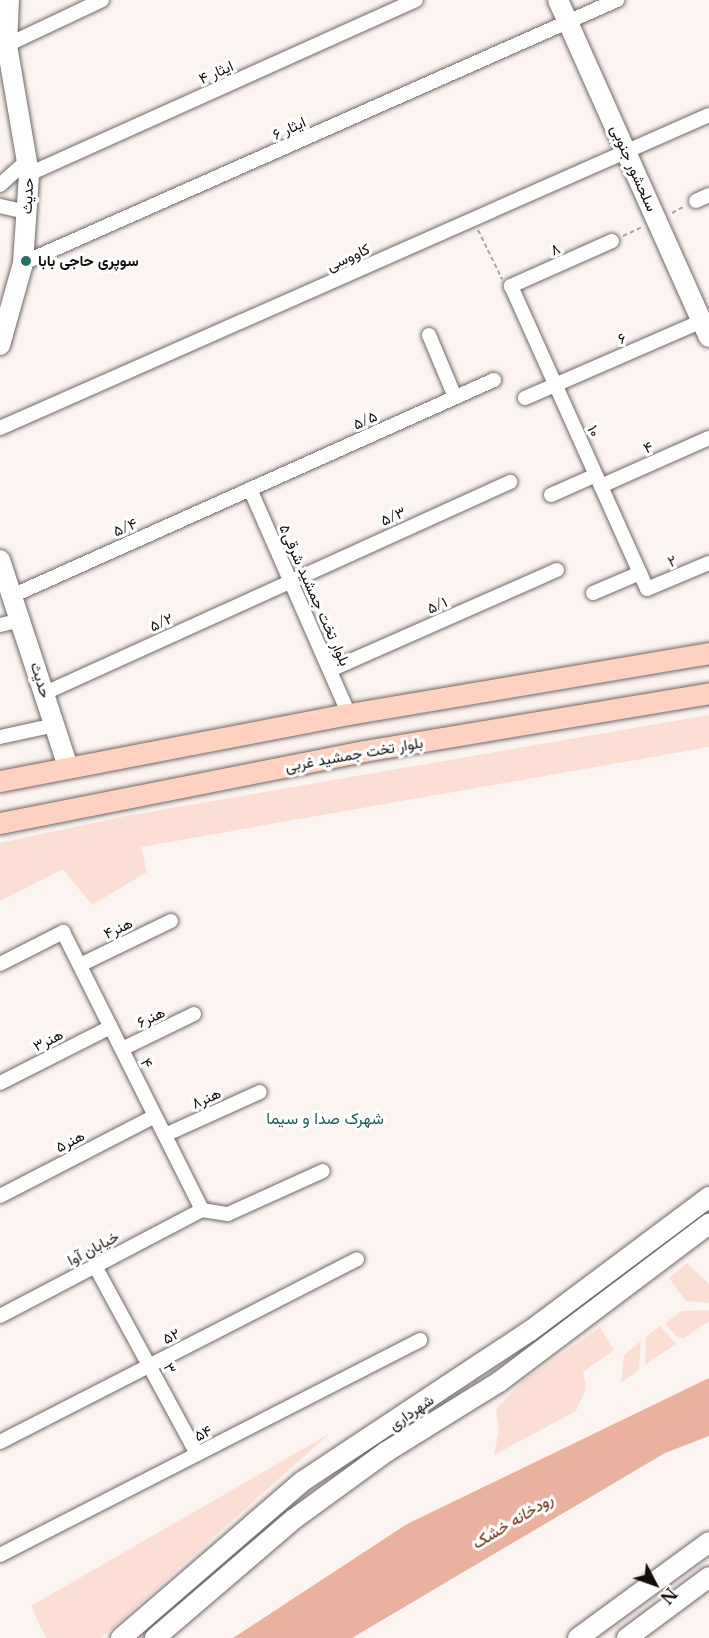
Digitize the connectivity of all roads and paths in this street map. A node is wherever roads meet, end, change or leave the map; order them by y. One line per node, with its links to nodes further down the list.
1 (9, 0): 7 (street, حدیث)
2 (102, 0): 7 (street)
3 (416, 0): 10 (street, ایثار ۴)
4 (558, 0): 6 (street, سلحشور جنوبی)
5 (617, 0): 6 (street, ایثار ۶)
6 (568, 22): 9 (street, سلحشور جنوبی); 16 (street, ایثار ۶)
7 (7, 45): 10 (street, حدیث)
8 (709, 115): 9 (street, کاووسی)
9 (626, 152): 14 (street, کاووسی); 18 (street, سلحشور جنوبی)
10 (28, 168): 11 (street, ایثار ۴); 13 (street, حدیث)
11 (0, 185)
12 (0, 206): 13 (street)
13 (27, 212): 16 (street, حدیث)
14 (473, 219): 17 (path); 25 (street, کاووسی)
15 (612, 241): 17 (street, ۸)
16 (23, 263): 20 (street, حدیث)
17 (511, 286): 22 (street, ۱۰)
18 (706, 329): 22 (street, ۶)
19 (429, 335): 23 (street)
20 (0, 345)
21 (494, 380): 23 (street, ۵/۵)
22 (556, 385): 24 (street, ۶); 27 (street, ۱۰)
23 (455, 397): 29 (street, ۵/۵)
24 (525, 398)
25 (0, 428)
26 (709, 438): 27 (street, ۴)
27 (599, 481): 30 (street, ۴); 34 (street, ۱۰)
28 (510, 482): 35 (street, ۵/۳)
29 (250, 489): 35 (street, بلوار تخت جمشید شرقی۵); 38 (street, ۵/۴)
30 (551, 495)
31 (0, 560): 38 (street, حدیث)
32 (709, 563): 36 (street, ۲)
33 (557, 570): 42 (street, ۵/۱)
34 (640, 573): 36 (street, ۱۰); 37 (street)
35 (290, 581): 42 (street, بلوار تخت جمشید شرقی۵); 43 (street, ۵/۲)
36 (647, 589)
37 (593, 593)
38 (14, 595): 39 (street, حدیث)
39 (22, 620): 40 (street); 43 (street, حدیث)
40 (0, 625)
41 (709, 652): 45 (main road)
42 (330, 670): 45 (street, بلوار تخت جمشید شرقی۵)
43 (45, 693): 46 (street, حدیث)
44 (709, 693): 50 (main road, بلوار تخت جمشید غربی)
45 (349, 714): 48 (main road)
46 (55, 725): 47 (street); 48 (street, حدیث)
47 (0, 737)
48 (68, 767): 49 (main road)
49 (0, 781)
50 (0, 823)
51 (171, 921): 53 (street, هنر۴)
52 (0, 964): 53 (street, ۴)
53 (80, 965): 55 (street, ۴)
54 (194, 1014): 56 (street, هنر۶)
55 (111, 1027): 56 (street, ۴); 57 (street, هنر۳)
56 (122, 1049): 59 (street, ۴)
57 (0, 1083)
58 (260, 1092): 60 (street, هنر۸)
59 (155, 1116): 60 (street, ۴); 62 (street, هنر۵)
60 (165, 1135): 64 (street, ۴)
61 (322, 1171): 64 (street)
62 (0, 1196)
63 (709, 1197): 76 (street, شهرداری)
64 (202, 1210): 67 (street, خیابان آوا)
65 (709, 1224): 77 (street, شهرداری)
66 (357, 1259): 70 (street, ۵۲)
67 (95, 1266): 68 (street, خیابان آوا); 70 (street, ۳)
68 (0, 1316)
69 (420, 1340): 72 (street, ۵۴)
70 (149, 1365): 71 (street, ۵۲); 72 (street, ۳)
71 (0, 1442)
72 (197, 1454): 74 (street, ۵۴)
73 (709, 1542): 78 (street)
74 (0, 1555)
75 (709, 1577): 79 (street)
76 (121, 1638)
77 (155, 1638)
78 (578, 1638)
79 (627, 1638)

